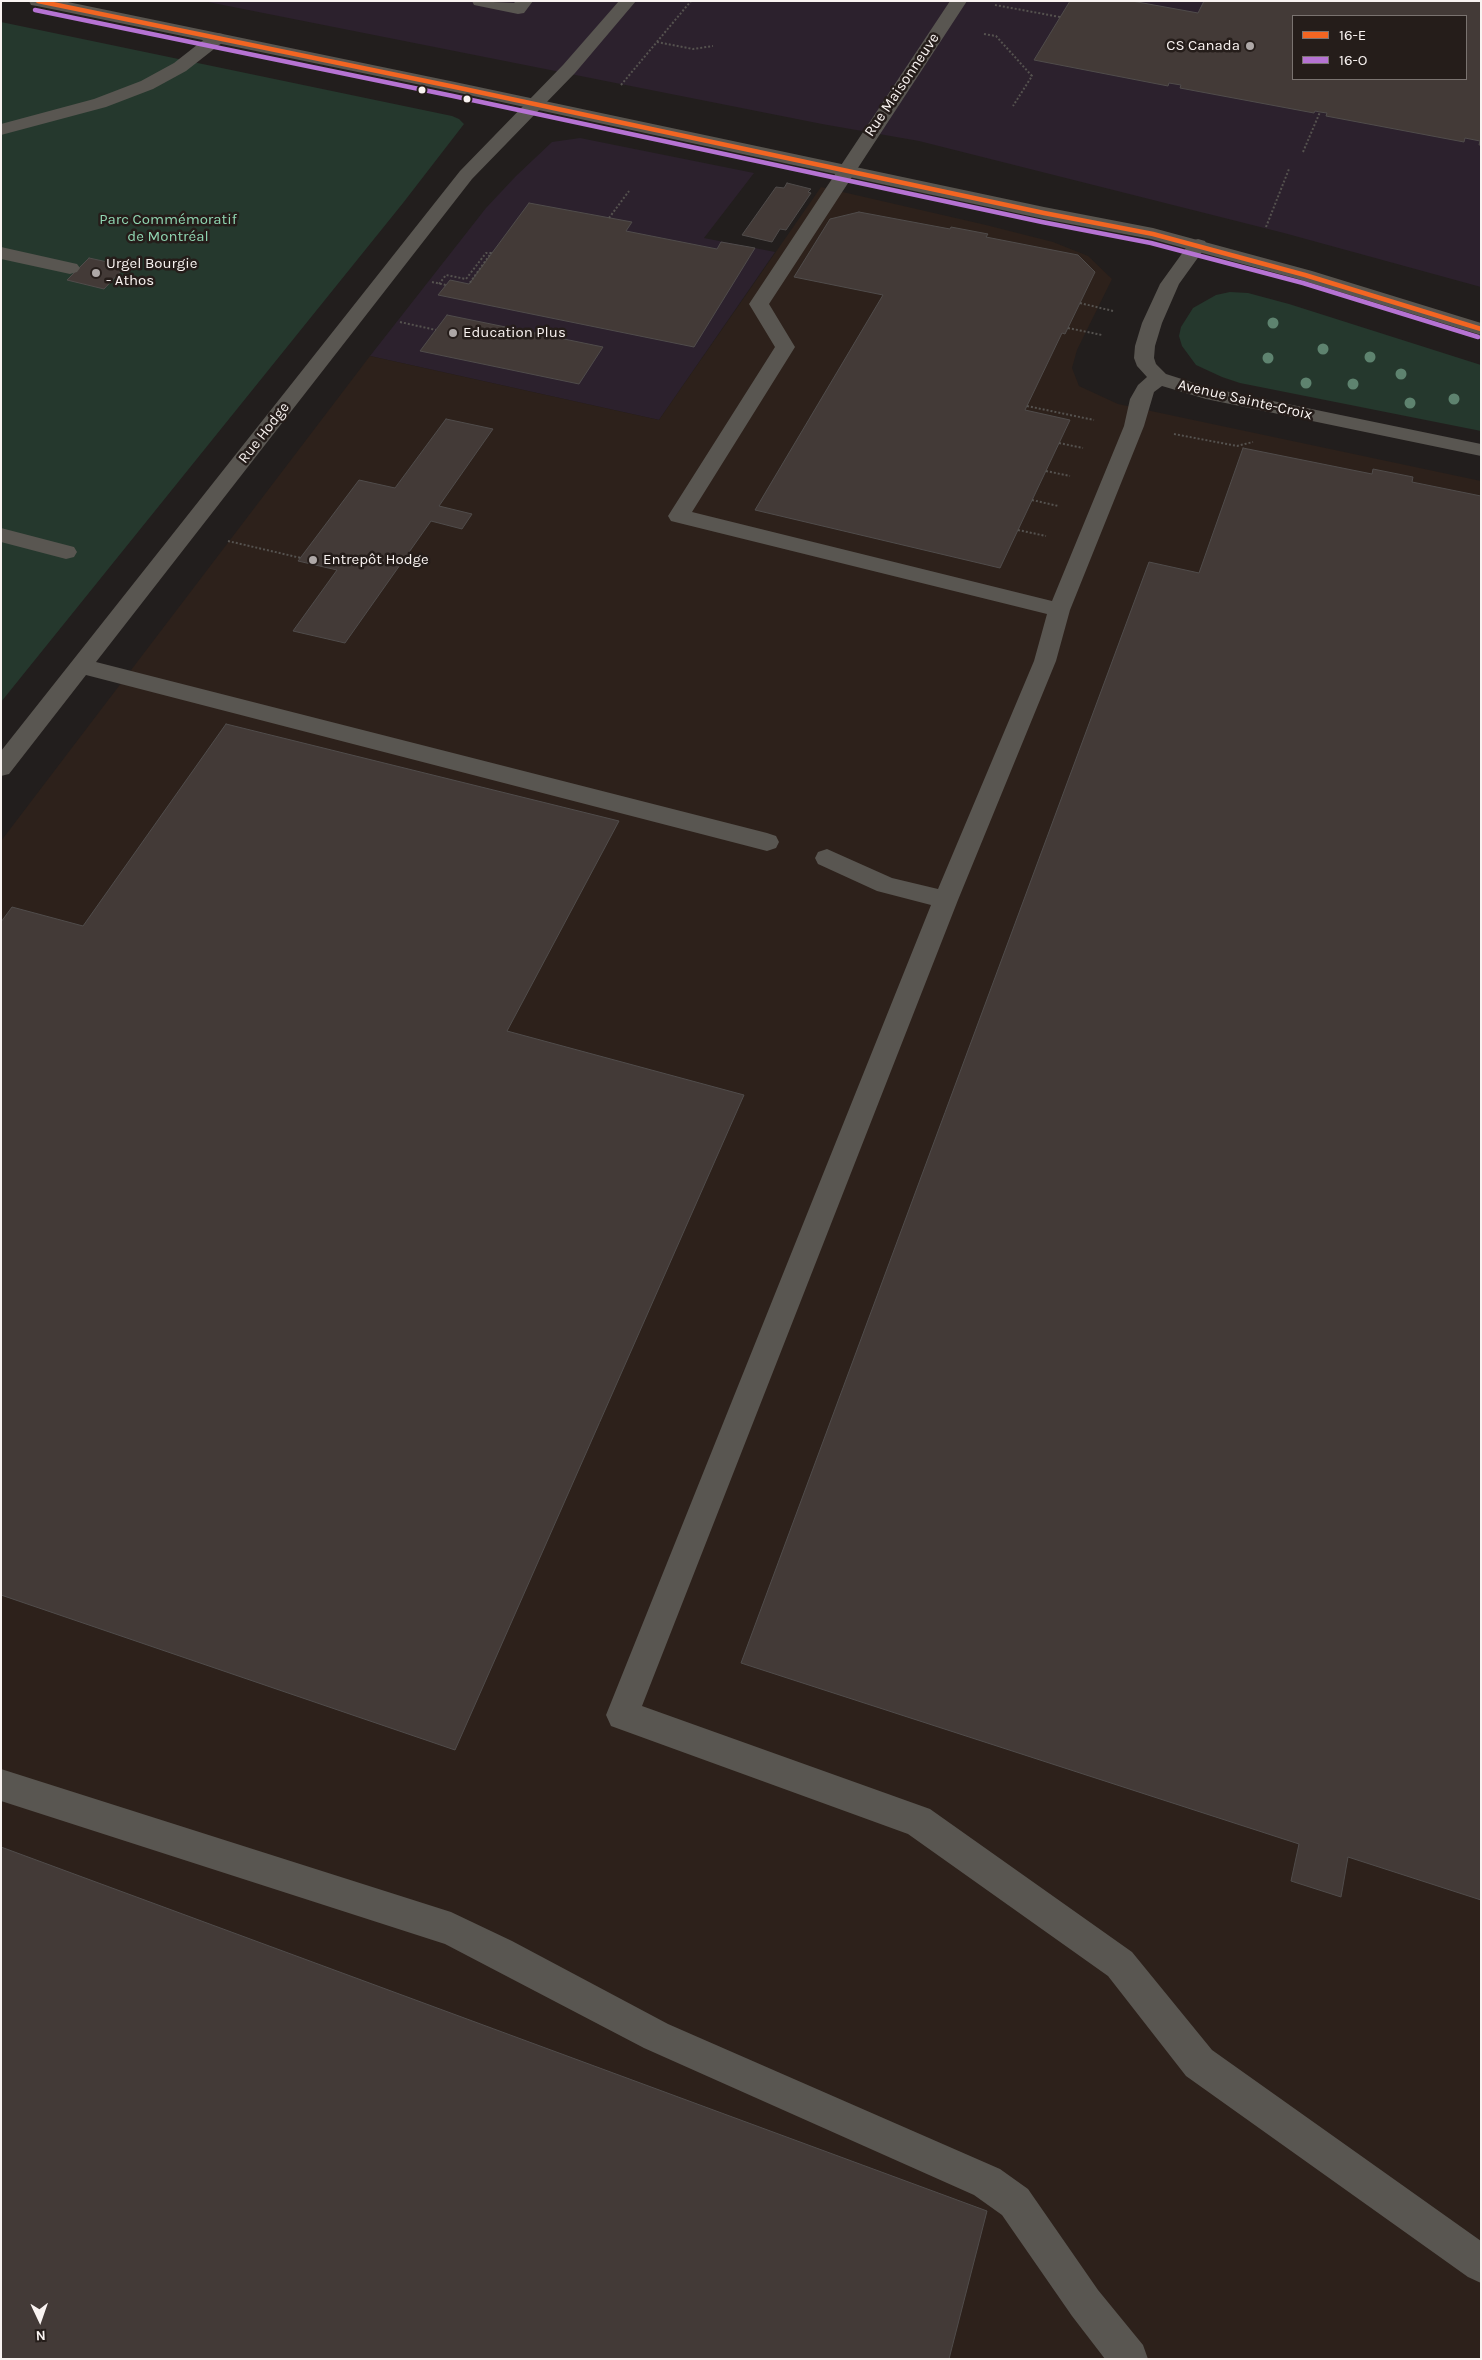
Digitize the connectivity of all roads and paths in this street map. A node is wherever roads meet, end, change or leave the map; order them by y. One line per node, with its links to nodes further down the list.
1 (37, 1): 10 (main road)
2 (480, 1): 3 (street)
3 (525, 1)
4 (628, 1): 14 (street, Rue Hodge)
5 (691, 1): 11 (path)
6 (958, 1): 20 (street, Rue Maisonneuve)
7 (996, 5): 8 (path)
8 (1060, 17)
9 (978, 33): 15 (path)
10 (217, 38): 14 (main road); 17 (street)
11 (657, 42): 12 (path); 13 (path)
12 (713, 46)
13 (620, 87)
14 (535, 105): 20 (main road); 55 (street, Rue Hodge)
15 (1013, 106)
16 (1320, 112): 18 (path)
17 (1, 130)
18 (1303, 152)
19 (1289, 169): 23 (path)
20 (846, 170): 24 (main road); 54 (street, Rue Maisonneuve)
21 (629, 191): 22 (path)
22 (609, 218)
23 (1262, 235)
24 (1198, 246): 33 (main road); 36 (street, Avenue Sainte-Croix)
25 (1, 253): 26 (street)
26 (70, 268)
27 (439, 284): 28 (path)
28 (469, 284)
29 (1080, 304): 30 (path)
30 (1113, 310)
31 (392, 321): 34 (path)
32 (1068, 328): 35 (path)
33 (1481, 329)
34 (436, 330)
35 (1102, 335)
36 (1159, 378): 39 (street); 43 (street, Avenue Sainte-Croix)
37 (1027, 406): 38 (path)
38 (1099, 421)
39 (1134, 426): 41 (path); 54 (street)
40 (1059, 442): 42 (path)
41 (1237, 446)
42 (1089, 449)
43 (1481, 450)
44 (1046, 471): 45 (path)
45 (1074, 477)
46 (1032, 500): 47 (path)
47 (1061, 506)
48 (1018, 530): 50 (path)
49 (1, 535): 52 (street)
50 (1048, 536)
51 (225, 541): 53 (path)
52 (66, 552)
53 (301, 558)
54 (1059, 610): 59 (street)
55 (81, 666): 56 (street, Rue Hodge); 57 (street)
56 (1, 768)
57 (767, 842)
58 (827, 858): 59 (street)
59 (946, 900): 61 (street)
60 (1, 1785): 62 (street)
61 (1481, 2264)
62 (1129, 2359)

